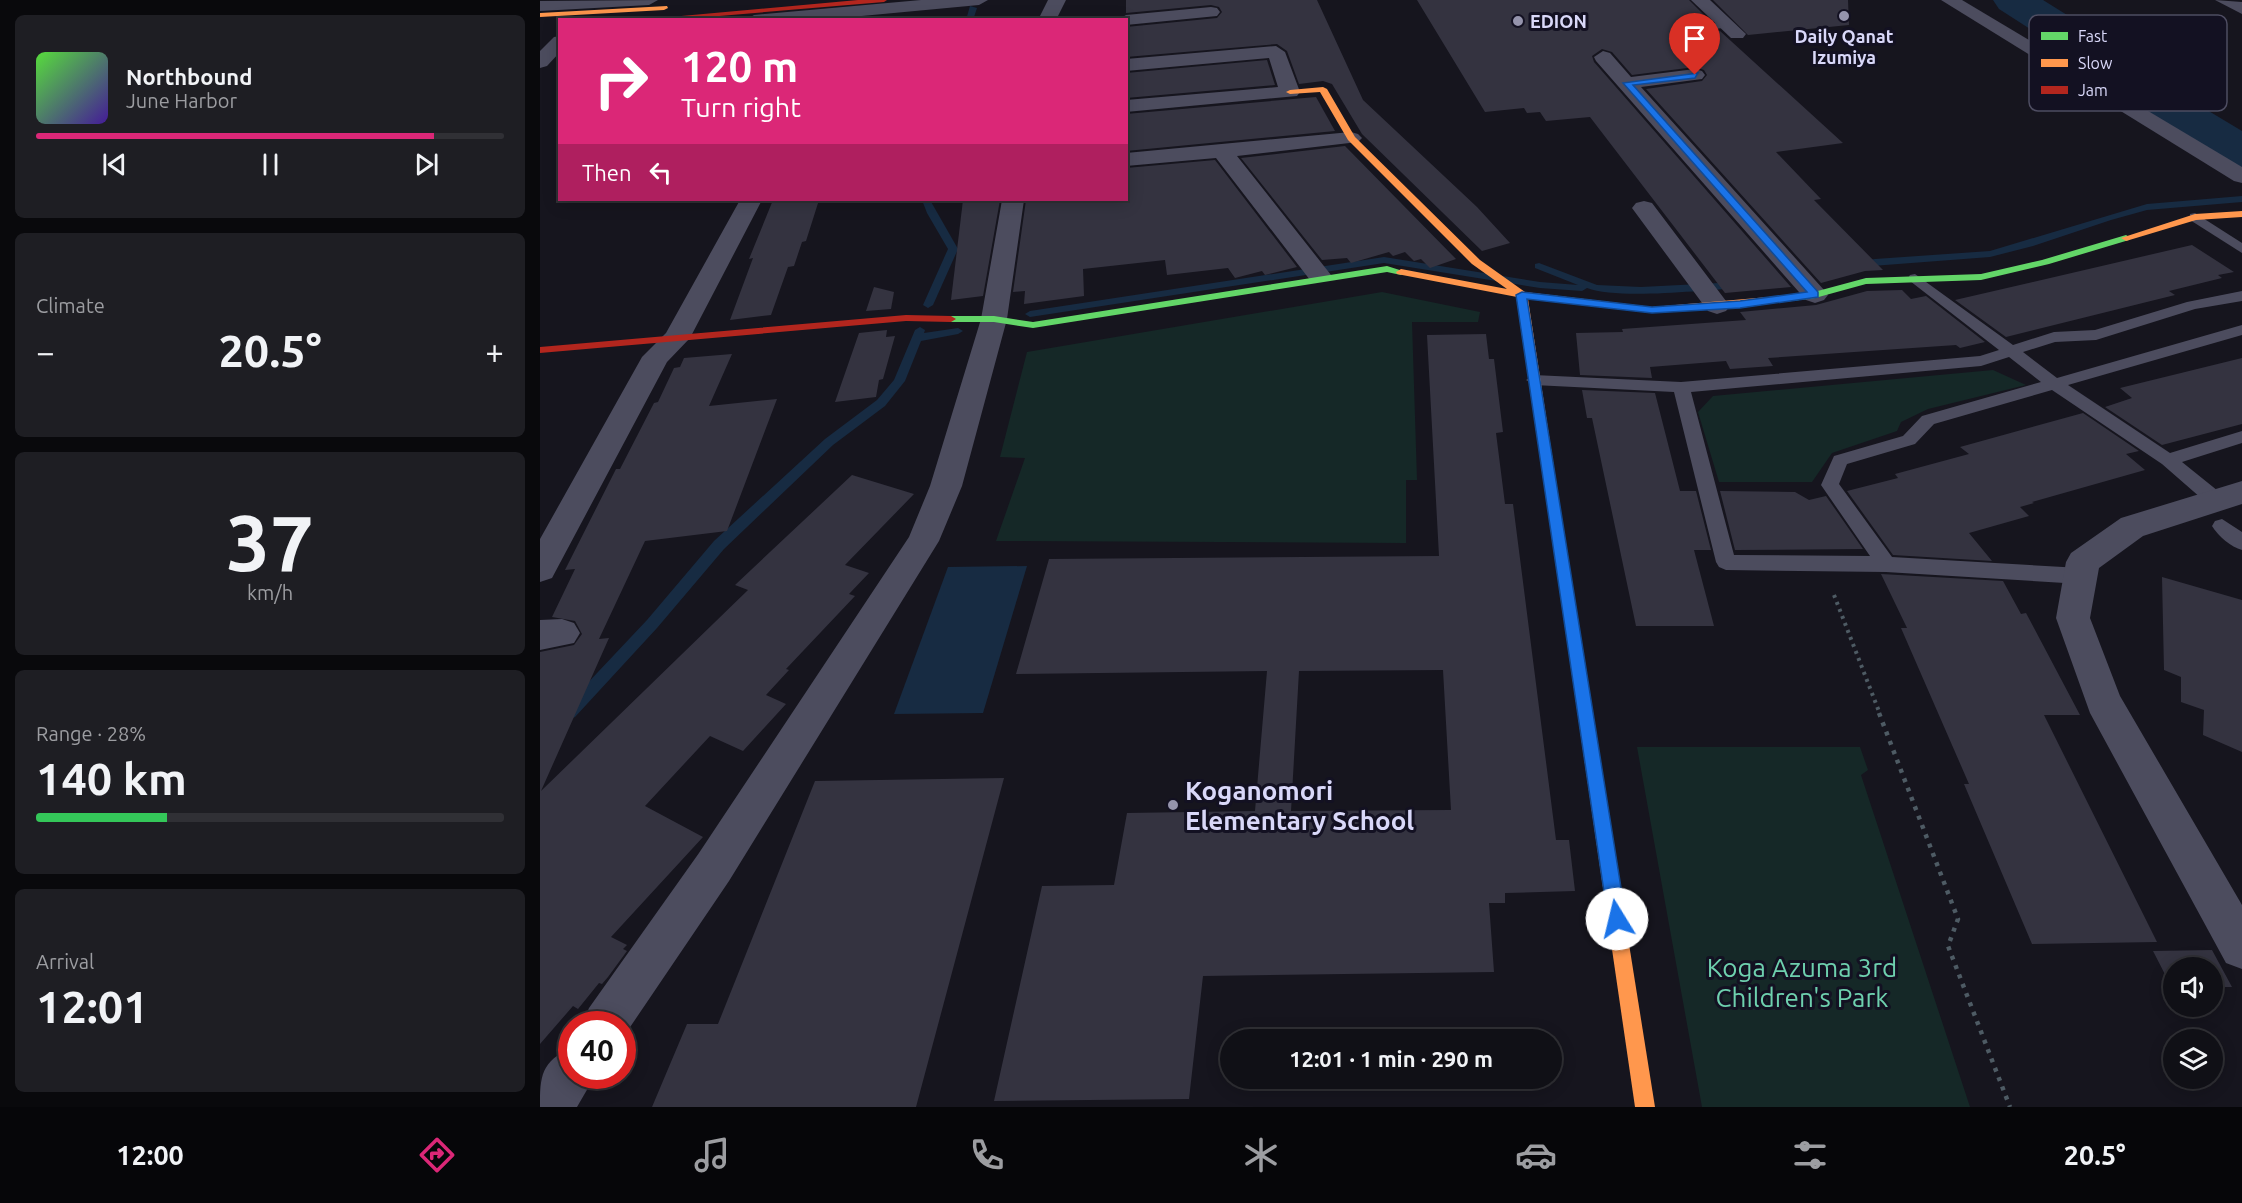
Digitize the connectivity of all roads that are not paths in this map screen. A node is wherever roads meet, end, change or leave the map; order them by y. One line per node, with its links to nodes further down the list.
1 (649, 0): 9 (street)
2 (776, 0): 12 (street)
3 (884, 0): 13 (street)
4 (980, 0): 14 (street)
5 (1057, 0): 15 (street)
6 (1700, 0): 20 (street)
7 (1950, 0): 24 (street)
8 (2224, 0): 10 (street)
9 (540, 6)
10 (2242, 9)
11 (1211, 12): 16 (street)
12 (540, 15)
13 (664, 18)
14 (777, 18)
15 (1048, 18)
16 (1128, 20)
17 (558, 25): 18 (street)
18 (540, 26)
19 (1698, 28): 20 (lane)
20 (1732, 29)
21 (558, 33): 22 (street)
22 (540, 34)
23 (558, 43): 26 (street)
24 (2029, 48)
25 (1603, 57): 29 (street)
26 (540, 62)
27 (1128, 65): 30 (street)
28 (1695, 75): 29 (street)
29 (1627, 83): 45 (street)
30 (1290, 92): 31 (street); 33 (street)
31 (1128, 106)
32 (2134, 111): 36 (street)
33 (1352, 138): 34 (street); 47 (street)
34 (1223, 152): 35 (street); 43 (street)
35 (1128, 160)
36 (2242, 176)
37 (750, 201): 51 (street)
38 (1013, 201): 49 (street)
39 (1644, 208): 46 (street)
40 (2242, 214): 41 (street)
41 (2195, 217): 42 (lane); 44 (street)
42 (2242, 249)
43 (1317, 273): 47 (street); 49 (street)
44 (1915, 278): 45 (street); 53 (lane)
45 (1803, 283): 46 (street)
46 (1709, 294): 47 (street)
47 (1522, 295): 54 (street)
48 (2242, 296): 53 (lane)
49 (994, 319): 51 (street); 65 (street)
50 (2242, 330): 55 (lane)
51 (677, 338): 52 (street); 62 (street)
52 (540, 350)
53 (2012, 353): 55 (lane); 56 (lane)
54 (1534, 380): 56 (lane); 66 (street)
55 (2053, 383): 58 (lane); 61 (lane)
56 (1681, 387): 61 (lane)
57 (2242, 437): 58 (lane)
58 (2168, 460): 59 (lane)
59 (2226, 506): 60 (lane); 63 (street)
60 (2242, 543)
61 (1886, 564): 63 (lane)
62 (540, 569)
63 (2081, 576): 64 (street)
64 (2242, 947)
65 (614, 1011)
66 (1645, 1107)

